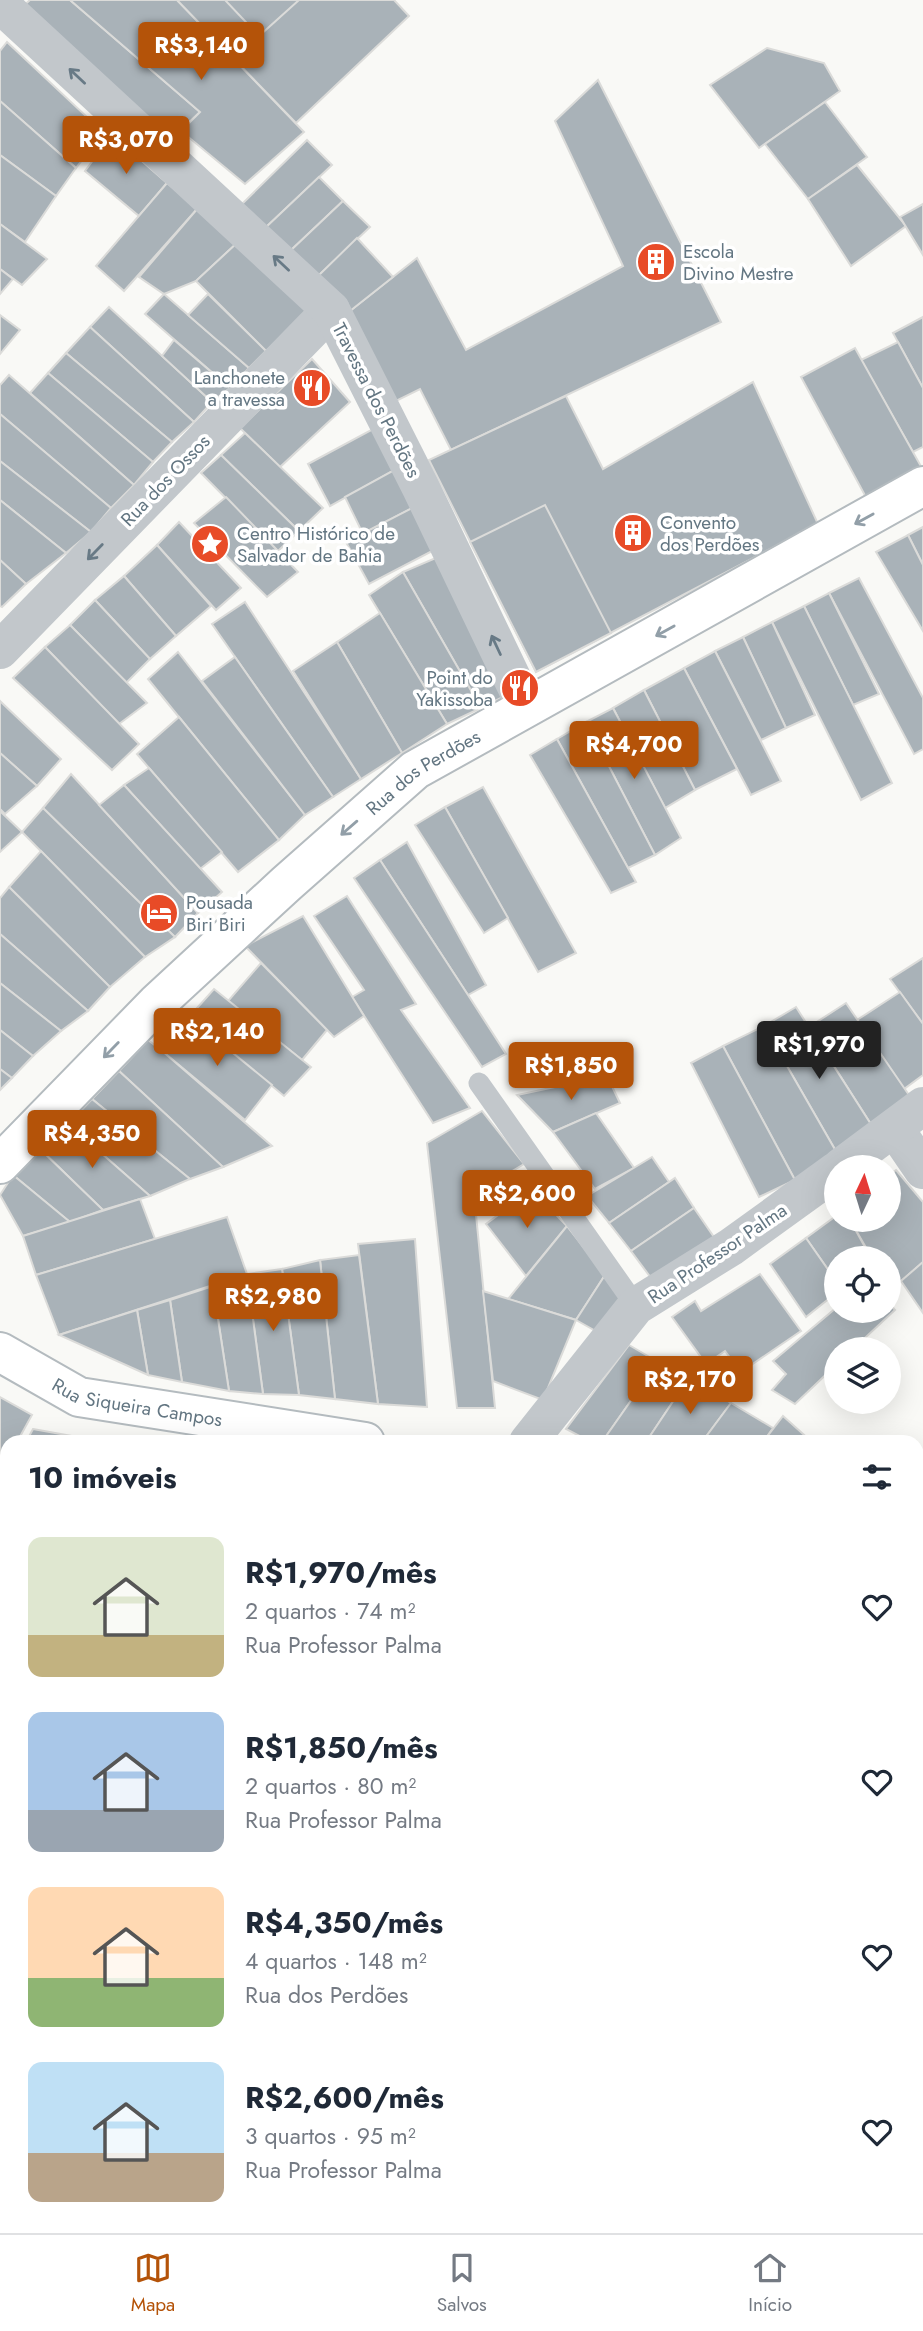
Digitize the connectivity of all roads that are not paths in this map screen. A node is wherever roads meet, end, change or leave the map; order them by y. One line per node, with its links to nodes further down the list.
1 (3, 7): 2 (street, Travessa dos Perdões, one-way to 1)
2 (331, 310): 4 (street, Rua dos Ossos, one-way to 4); 5 (street, Travessa dos Perdões, one-way to 2)
3 (923, 486): 5 (main road, Rua dos Perdões, one-way to 5)
4 (0, 650)
5 (526, 707): 9 (main road, Rua dos Perdões, one-way to 9)
6 (479, 1083): 12 (lane)
7 (909, 1117): 8 (street); 10 (street)
8 (857, 1155)
9 (0, 1164)
10 (923, 1170)
11 (824, 1180): 12 (street, Rua Professor Palma)
12 (636, 1306): 15 (street, Rua Professor Palma)
13 (0, 1352): 14 (main road, Rua Siqueira Campos)
14 (321, 1435)
15 (534, 1435)

